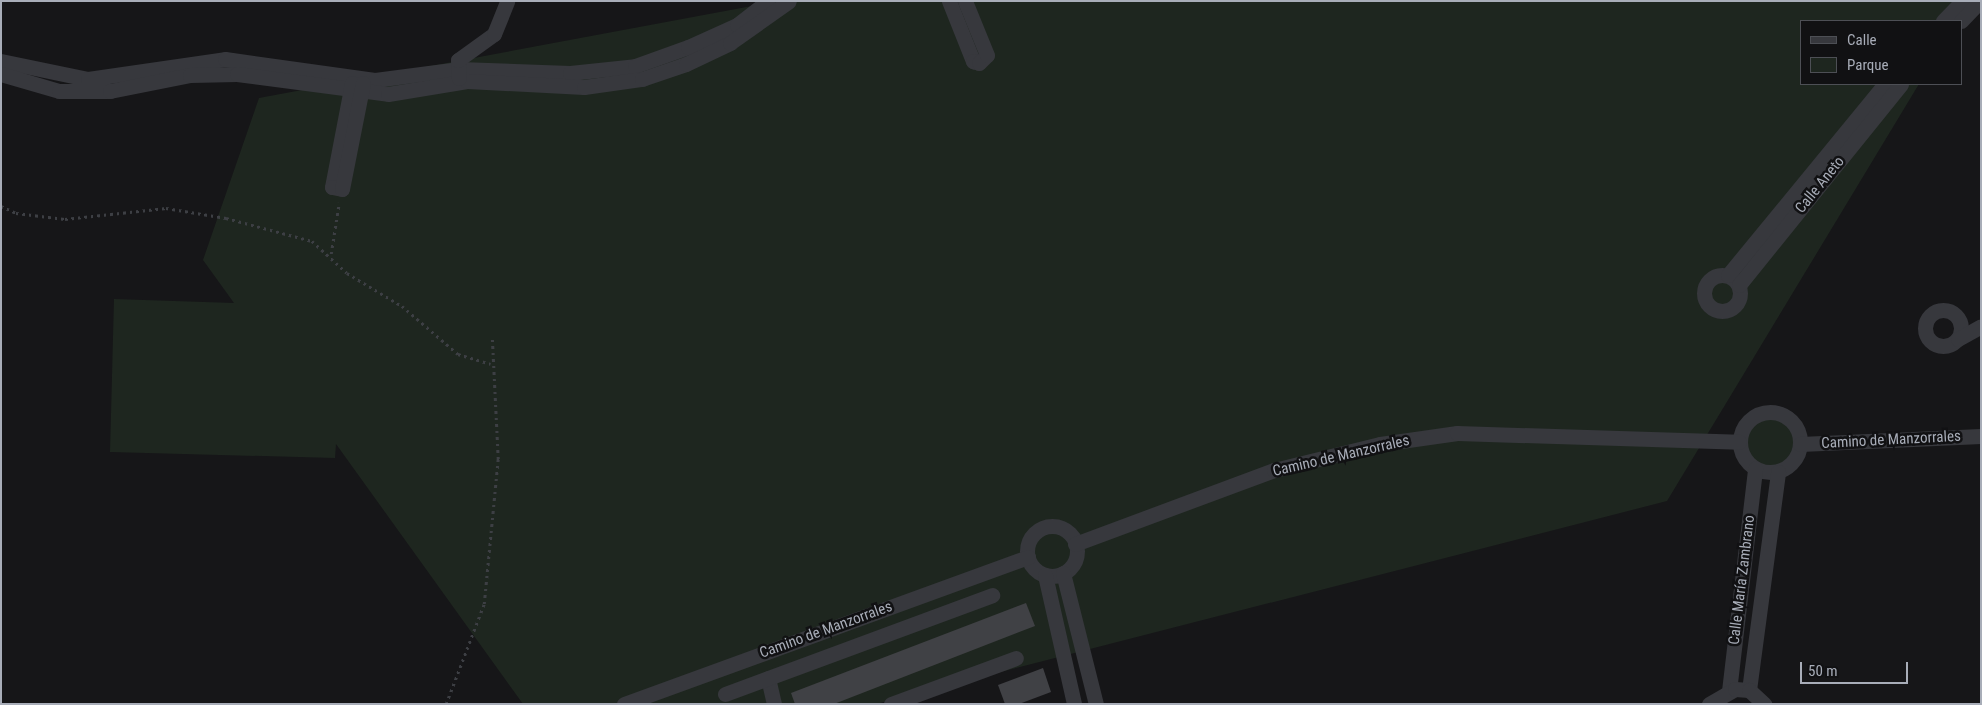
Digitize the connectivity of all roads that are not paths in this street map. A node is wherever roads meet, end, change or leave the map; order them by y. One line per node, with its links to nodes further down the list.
1 (507, 1): 12 (street)
2 (768, 1): 12 (street)
3 (789, 1): 12 (street)
4 (949, 1): 5 (street)
5 (965, 1)
6 (1962, 1): 8 (street)
7 (1980, 1): 9 (street)
8 (1944, 20)
9 (1962, 20)
10 (1, 61): 13 (street)
11 (1, 74): 13 (street)
12 (459, 75): 13 (street)
13 (357, 85): 16 (street)
14 (1884, 85): 15 (street, Calle Aneto)
15 (1900, 85)
16 (342, 189)
17 (1981, 326): 18 (street)
18 (1958, 339)
19 (1981, 436): 21 (street, Camino de Manzorrales)
20 (1739, 442): 21 (street); 22 (street); 24 (street, Camino de Manzorrales)
21 (1800, 444): 23 (street)
22 (1755, 469): 23 (street); 32 (street, Calle María Zambrano)
23 (1778, 472): 31 (street, Calle María Zambrano)
24 (1076, 544): 25 (street); 26 (street)
25 (1028, 557): 27 (street); 34 (street, Camino de Manzorrales)
26 (1063, 573): 27 (street); 38 (street)
27 (1045, 575): 37 (street)
28 (992, 595): 30 (street)
29 (1016, 658): 36 (street)
30 (768, 678): 33 (street); 35 (street)
31 (1749, 690): 32 (street); 40 (street)
32 (1729, 691): 39 (street)
33 (725, 694)
34 (624, 704)
35 (774, 704)
36 (891, 704)
37 (1074, 704)
38 (1096, 704)
39 (1709, 704)
40 (1764, 704)

